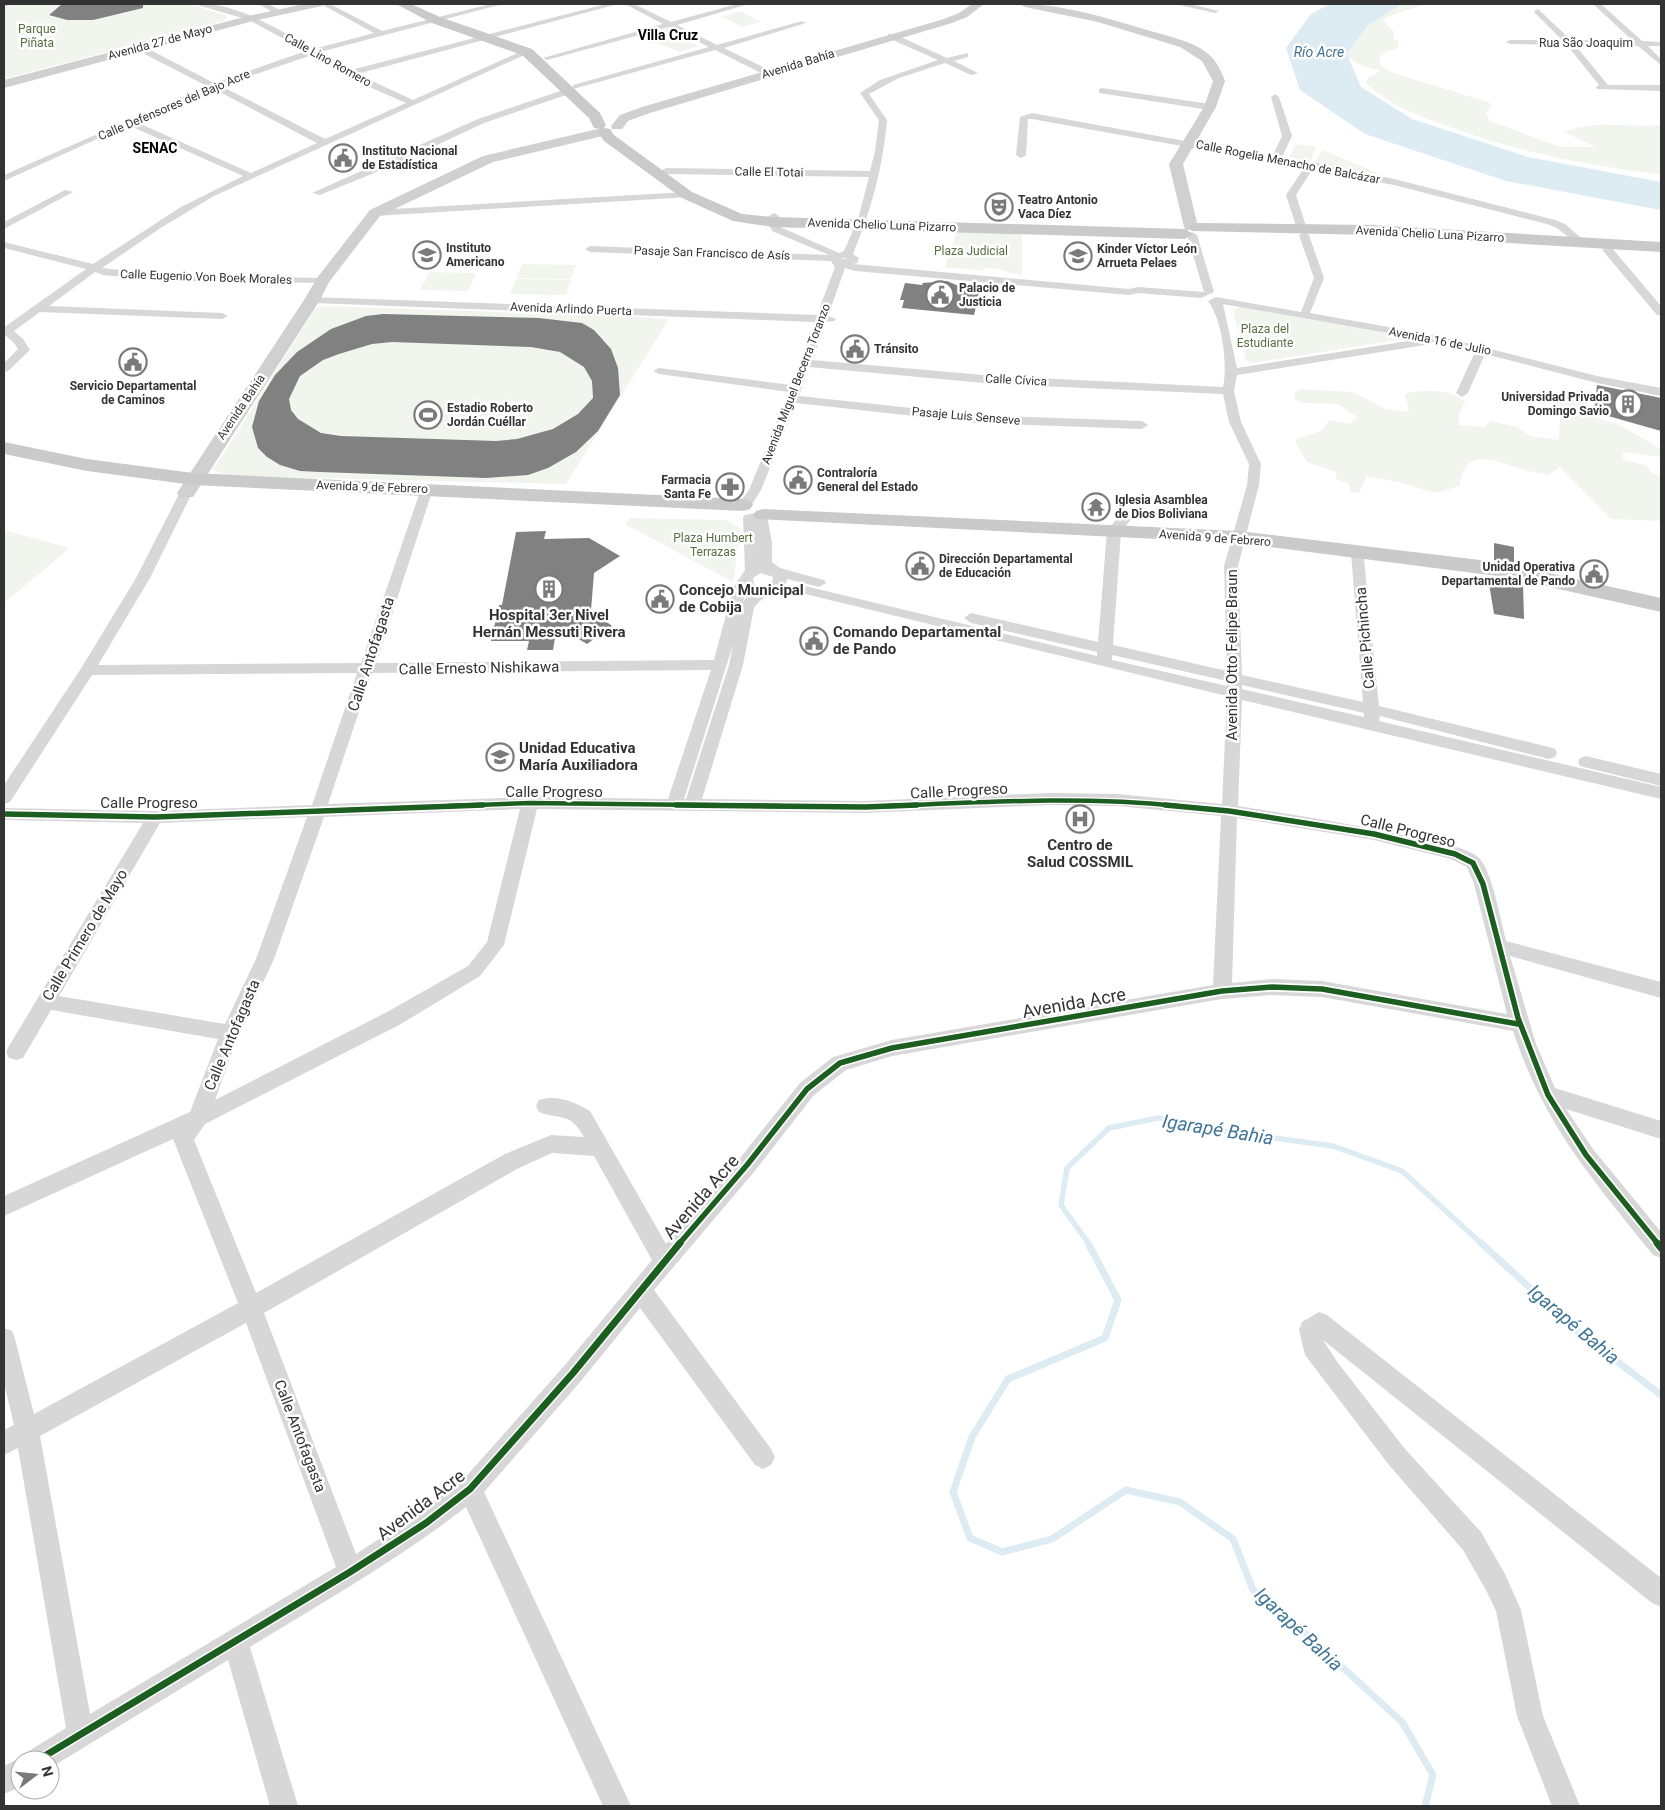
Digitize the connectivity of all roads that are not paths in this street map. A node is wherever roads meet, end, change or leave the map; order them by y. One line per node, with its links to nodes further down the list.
1 (10, 4): 18 (street)
2 (198, 4): 23 (street, Calle Lino Romero)
3 (262, 4): 20 (street)
4 (304, 4): 20 (street, Avenida 27 de Mayo)
5 (318, 4): 23 (street, Avenida 27 de Mayo)
6 (325, 4): 27 (street)
7 (402, 4): 24 (main road)
8 (413, 4): 24 (main road)
9 (471, 4): 19 (street)
10 (499, 4): 19 (street, Calle Defensores del Bajo Acre)
11 (614, 4): 28 (street)
12 (629, 4): 26 (street)
13 (745, 4): 26 (street)
14 (979, 4): 29 (street, Avenida Bahía)
15 (1029, 4): 53 (street, Avenida Otto Felipe Braun)
16 (1179, 4): 21 (street)
17 (1597, 4): 32 (street)
18 (4, 5)
19 (481, 8): 24 (street, Calle Defensores del Bajo Acre)
20 (276, 10): 23 (street, Avenida 27 de Mayo)
21 (1215, 11)
22 (1538, 11): 31 (street)
23 (249, 17): 34 (street, Avenida 27 de Mayo); 36 (street, Calle Lino Romero)
24 (439, 19): 27 (street, Calle Defensores del Bajo Acre); 28 (main road)
25 (802, 23): 35 (street)
26 (669, 25): 35 (street); 39 (street)
27 (382, 34): 36 (street, Calle Defensores del Bajo Acre)
28 (490, 36): 37 (main road); 39 (main road); 42 (street)
29 (891, 36): 40 (street); 43 (street, Avenida Bahía)
30 (1510, 42): 31 (street, Rua São Joaquim)
31 (1569, 43): 32 (street, Rua São Joaquim); 48 (street)
32 (1640, 43): 33 (street, Rua São Joaquim); 41 (street)
33 (1661, 44)
34 (136, 46): 45 (street, Avenida 27 de Mayo); 46 (street, Avenida 27 de Mayo); 47 (street)
35 (712, 47): 43 (street); 49 (street)
36 (311, 52): 42 (street, Calle Lino Romero); 47 (street, Calle Defensores del Bajo Acre)
37 (527, 52): 49 (main road); 52 (street)
38 (965, 55): 40 (street, Avenida Miguel Becerra Toranzo)
39 (547, 58): 49 (main road)
40 (945, 61): 44 (street); 62 (street, Avenida Miguel Becerra Toranzo)
41 (1661, 63)
42 (350, 73): 52 (street, Calle Lino Romero)
43 (768, 73): 55 (street, Avenida Bahía)
44 (974, 73)
45 (4, 80)
46 (4, 84)
47 (214, 86): 54 (street, Calle Defensores del Bajo Acre); 56 (street)
48 (1661, 88)
49 (572, 89): 55 (main road); 66 (street)
50 (1102, 90): 53 (street)
51 (1275, 97): 59 (street)
52 (411, 102): 56 (street)
53 (1210, 107): 57 (street, Avenida Otto Felipe Braun)
54 (130, 123): 63 (street); 64 (street, Calle Defensores del Bajo Acre)
55 (606, 128): 61 (main road, Avenida Chelio Luna Pizarro); 67 (main road, Avenida Chelio Luna Pizarro); 68 (street, Avenida Bahía)
56 (323, 142): 63 (street)
57 (1187, 143): 58 (street, Calle Rogelia Menacho de Balcázar); 59 (street, Calle Rogelia Menacho de Balcázar); 72 (street, Avenida Otto Felipe Braun)
58 (1021, 155)
59 (1276, 159): 60 (street, Calle Rogelia Menacho de Balcázar)
60 (1311, 165): 73 (street); 74 (street, Calle Rogelia Menacho de Balcázar)
61 (666, 171): 62 (street, Calle El Totai); 69 (main road, Avenida Chelio Luna Pizarro)
62 (873, 174): 70 (street, Avenida Miguel Becerra Toranzo)
63 (248, 175): 81 (street)
64 (4, 178)
65 (68, 192): 71 (street)
66 (316, 193)
67 (687, 195): 68 (street); 69 (main road, Avenida Chelio Luna Pizarro)
68 (375, 213): 83 (street, Avenida Bahía)
69 (773, 219): 70 (main road, Avenida Chelio Luna Pizarro); 80 (street, Avenida 16 de Julio)
70 (862, 222): 72 (main road, Avenida Chelio Luna Pizarro); 80 (street, Avenida Miguel Becerra Toranzo)
71 (4, 226)
72 (1192, 231): 73 (main road, Avenida Chelio Luna Pizarro); 84 (street, Avenida Otto Felipe Braun)
73 (1303, 232): 74 (main road, Avenida Chelio Luna Pizarro); 78 (main road, Avenida Chelio Luna Pizarro); 86 (street)
74 (1581, 242): 76 (main road, Avenida Chelio Luna Pizarro)
75 (4, 245): 81 (street, Calle Eugenio Von Boek Morales)
76 (1661, 246)
77 (590, 249): 80 (street, Pasaje San Francisco de Asís)
78 (1607, 249): 79 (main road, Avenida Chelio Luna Pizarro); 87 (street)
79 (1661, 252)
80 (845, 261): 82 (street, Avenida 16 de Julio); 82 (street, Avenida 16 de Julio); 89 (street, Avenida Miguel Becerra Toranzo)
81 (95, 268): 83 (street, Calle Eugenio Von Boek Morales); 85 (street)
82 (1138, 290): 84 (street, Avenida 16 de Julio)
83 (317, 291): 89 (street, Avenida Arlindo Puerta); 105 (street, Avenida Bahía)
84 (1211, 297): 86 (street, Avenida 16 de Julio); 91 (street, Avenida 16 de Julio); 96 (street, Avenida Otto Felipe Braun)
85 (37, 309): 88 (street); 90 (street)
86 (1306, 311): 91 (street, Avenida 16 de Julio)
87 (1661, 313)
88 (222, 316)
89 (827, 316): 93 (street, Avenida Miguel Becerra Toranzo)
90 (5, 330): 94 (street)
91 (1443, 338): 92 (street, Avenida 16 de Julio); 96 (street); 97 (street, Avenida 16 de Julio)
92 (1482, 349): 99 (street, Avenida 16 de Julio); 100 (street)
93 (809, 364): 98 (street, Calle Cívica); 101 (street, Avenida Miguel Becerra Toranzo)
94 (4, 369)
95 (659, 371): 101 (street, Pasaje Luis Senseve)
96 (1232, 372): 98 (street, Avenida Otto Felipe Braun)
97 (1661, 387)
98 (1228, 391): 109 (street, Avenida Otto Felipe Braun)
99 (1661, 392)
100 (1462, 393)
101 (796, 396): 102 (street, Pasaje Luis Senseve); 107 (street, Avenida Miguel Becerra Toranzo)
102 (1142, 425)
103 (4, 448): 105 (main road, Avenida 9 de Febrero)
104 (4, 460): 105 (main road, Avenida 9 de Febrero)
105 (190, 486): 106 (main road, Avenida 9 de Febrero); 119 (street, Avenida Bahía)
106 (424, 496): 107 (main road, Avenida 9 de Febrero); 118 (street, Calle Antofagasta)
107 (754, 510): 108 (main road, Avenida 9 de Febrero); 111 (street); 112 (street)
108 (1120, 524): 109 (main road, Avenida 9 de Febrero); 116 (street)
109 (1240, 532): 110 (main road, Avenida 9 de Febrero); 114 (main road, Avenida 9 de Febrero); 120 (street, Avenida Otto Felipe Braun)
110 (1358, 553): 115 (main road, Avenida 9 de Febrero); 121 (street, Calle Pichincha)
111 (775, 571): 112 (street); 113 (street); 116 (street)
112 (748, 576): 113 (street); 117 (street)
113 (765, 591): 116 (street); 127 (street)
114 (1661, 598)
115 (1661, 605)
116 (1105, 656): 120 (street)
117 (720, 665): 118 (street, Calle Ernesto Nishikawa); 126 (street)
118 (366, 669): 119 (street, Calle Ernesto Nishikawa); 128 (street, Calle Antofagasta)
119 (88, 670): 124 (street, Avenida Bahía)
120 (1235, 687): 121 (street); 129 (street, Avenida Otto Felipe Braun)
121 (1371, 717): 122 (street); 123 (street)
122 (1661, 780)
123 (1661, 793)
124 (4, 798)
125 (530, 803): 126 (street, Calle Progreso); 128 (street, Calle Progreso); 141 (street)
126 (674, 805): 127 (street, Calle Progreso)
127 (692, 806): 129 (street, Calle Progreso)
128 (318, 811): 131 (street, Calle Progreso); 137 (street, Calle Antofagasta)
129 (1229, 811): 132 (street, Calle Progreso); 134 (street, Avenida Otto Felipe Braun)
130 (4, 814): 131 (street, Calle Progreso)
131 (154, 817): 135 (street, Calle Primero de Mayo)
132 (1498, 946): 133 (street); 136 (street, Calle Progreso)
133 (1661, 990)
134 (1222, 991): 136 (street, Avenida Acre); 146 (street, Avenida Acre)
135 (46, 1001): 137 (street); 138 (street, Calle Primero de Mayo)
136 (1518, 1024): 139 (street, Calle Progreso)
137 (230, 1033): 141 (street, Calle Antofagasta)
138 (16, 1052)
139 (1548, 1095): 142 (street); 145 (street, Calle Progreso)
140 (546, 1106): 143 (street)
141 (198, 1118): 144 (street); 148 (street, Calle Antofagasta)
142 (1661, 1130)
143 (599, 1147): 146 (street); 148 (street)
144 (4, 1206)
145 (1661, 1248)
146 (664, 1261): 147 (street, Avenida Acre)
147 (640, 1290): 152 (street); 153 (street, Avenida Acre)
148 (251, 1308): 150 (street); 154 (street, Calle Antofagasta)
149 (4, 1339): 150 (street)
150 (27, 1431): 151 (street); 157 (street)
151 (4, 1443)
152 (763, 1457)
153 (470, 1489): 154 (street, Avenida Acre); 160 (street)
154 (350, 1572): 156 (street, Avenida Acre)
155 (1661, 1594): 161 (street)
156 (236, 1642): 157 (street, Avenida Acre); 159 (street)
157 (80, 1734): 158 (street, Avenida Acre)
158 (54, 1750)
159 (284, 1806)
160 (618, 1806)
161 (1566, 1806)

